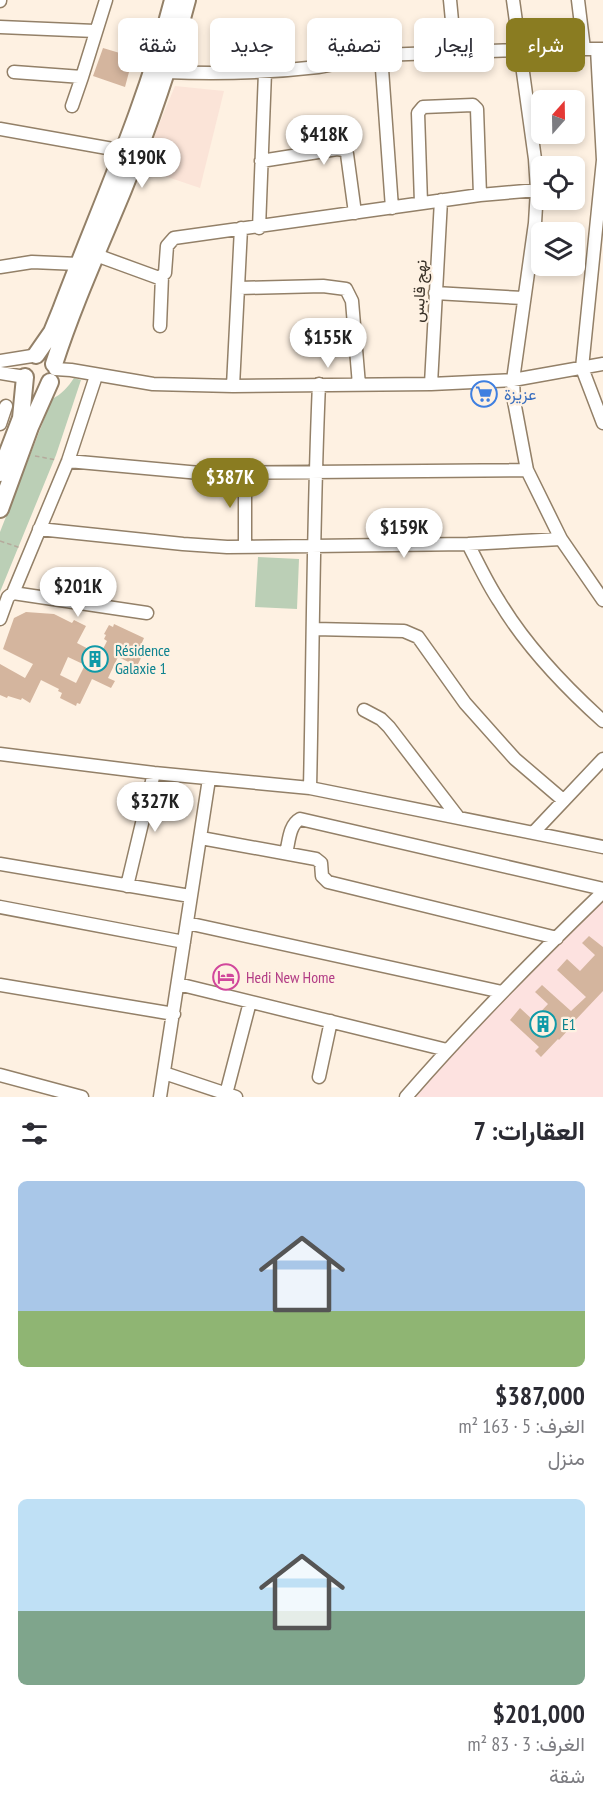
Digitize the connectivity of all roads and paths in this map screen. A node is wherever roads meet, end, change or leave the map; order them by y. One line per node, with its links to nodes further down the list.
1 (106, 0): 11 (street)
2 (174, 0): 21 (street)
3 (187, 0): 7 (street)
4 (450, 0): 8 (street)
5 (513, 0): 9 (street)
6 (578, 0): 12 (street)
7 (182, 18)
8 (452, 18)
9 (516, 18)
10 (0, 27): 11 (street)
11 (95, 32): 18 (street)
12 (595, 49): 23 (street)
13 (14, 72): 18 (street)
14 (166, 72): 15 (street); 34 (street)
15 (265, 72): 24 (street)
16 (382, 72): 29 (street)
17 (524, 72): 22 (street)
18 (82, 77): 19 (street)
19 (72, 106)
20 (0, 129): 21 (street)
21 (124, 151): 35 (street)
22 (533, 156)
23 (603, 160): 45 (street)
24 (261, 161): 31 (street); 33 (street)
25 (531, 191): 26 (street)
26 (480, 195): 27 (street); 28 (street)
27 (441, 200): 28 (street); 39 (street, نهج قابس)
28 (421, 203): 29 (street)
29 (392, 208): 31 (street)
30 (536, 210): 40 (street)
31 (355, 213): 33 (street)
32 (241, 228): 33 (street); 37 (street); 38 (street)
33 (259, 228)
34 (96, 255): 37 (street); 46 (street)
35 (78, 264): 36 (street); 42 (street)
36 (0, 267)
37 (162, 276): 41 (street)
38 (239, 288): 53 (street); 54 (street)
39 (435, 293): 40 (street); 52 (street, نهج قابس)
40 (523, 298): 50 (street)
41 (160, 326)
42 (34, 356): 43 (street); 46 (street); 49 (street)
43 (0, 361)
44 (603, 364): 45 (street)
45 (582, 368): 50 (street); 56 (street)
46 (53, 372): 48 (street); 49 (street); 58 (street)
47 (0, 373): 49 (street)
48 (96, 376): 54 (street); 59 (street)
49 (25, 377): 63 (street)
50 (513, 380): 52 (street); 60 (street)
51 (319, 384): 53 (street); 54 (street); 62 (street)
52 (431, 384): 53 (street)
53 (359, 385)
54 (233, 386)
55 (6, 406): 57 (street)
56 (603, 423)
57 (0, 424)
58 (21, 453): 59 (path); 64 (street)
59 (67, 462): 61 (street); 65 (street)
60 (527, 470): 62 (street); 66 (street)
61 (245, 472): 62 (street); 69 (street)
62 (315, 472): 70 (street)
63 (0, 473)
64 (0, 509)
65 (39, 529): 69 (street); 71 (street)
66 (561, 539): 68 (street); 73 (street)
67 (0, 542): 71 (path)
68 (468, 544): 70 (street); 78 (street)
69 (245, 546): 70 (street)
70 (315, 546): 76 (street)
71 (30, 552): 72 (street)
72 (13, 593): 74 (street); 75 (street)
73 (603, 600)
74 (147, 613)
75 (0, 619)
76 (314, 629): 83 (street); 84 (street)
77 (364, 710): 85 (street)
78 (603, 721)
79 (0, 754): 81 (street)
80 (603, 759): 84 (street)
81 (154, 773): 82 (street); 91 (street)
82 (209, 779): 83 (street); 87 (street)
83 (310, 788): 85 (street)
84 (563, 800): 86 (street)
85 (458, 817): 86 (street)
86 (534, 832): 88 (street)
87 (201, 838): 89 (street); 93 (street)
88 (603, 847)
89 (286, 853): 92 (street); 96 (street)
90 (0, 864): 91 (street)
91 (127, 886): 93 (street)
92 (603, 890): 96 (street)
93 (190, 896): 95 (street)
94 (0, 906): 97 (street)
95 (187, 922): 97 (street); 100 (street)
96 (557, 938): 100 (street)
97 (184, 942): 98 (street)
98 (178, 984): 101 (street); 102 (street)
99 (0, 985): 102 (street)
100 (502, 992): 104 (street)
101 (250, 1002): 103 (street); 109 (street)
102 (174, 1014): 105 (street)
103 (331, 1021): 104 (street); 107 (street)
104 (447, 1050): 112 (street)
105 (164, 1073): 109 (street); 111 (street)
106 (0, 1075): 108 (street)
107 (319, 1077)
108 (52, 1094): 110 (street)
109 (231, 1095)
110 (82, 1097)
111 (160, 1097)
112 (406, 1097)

